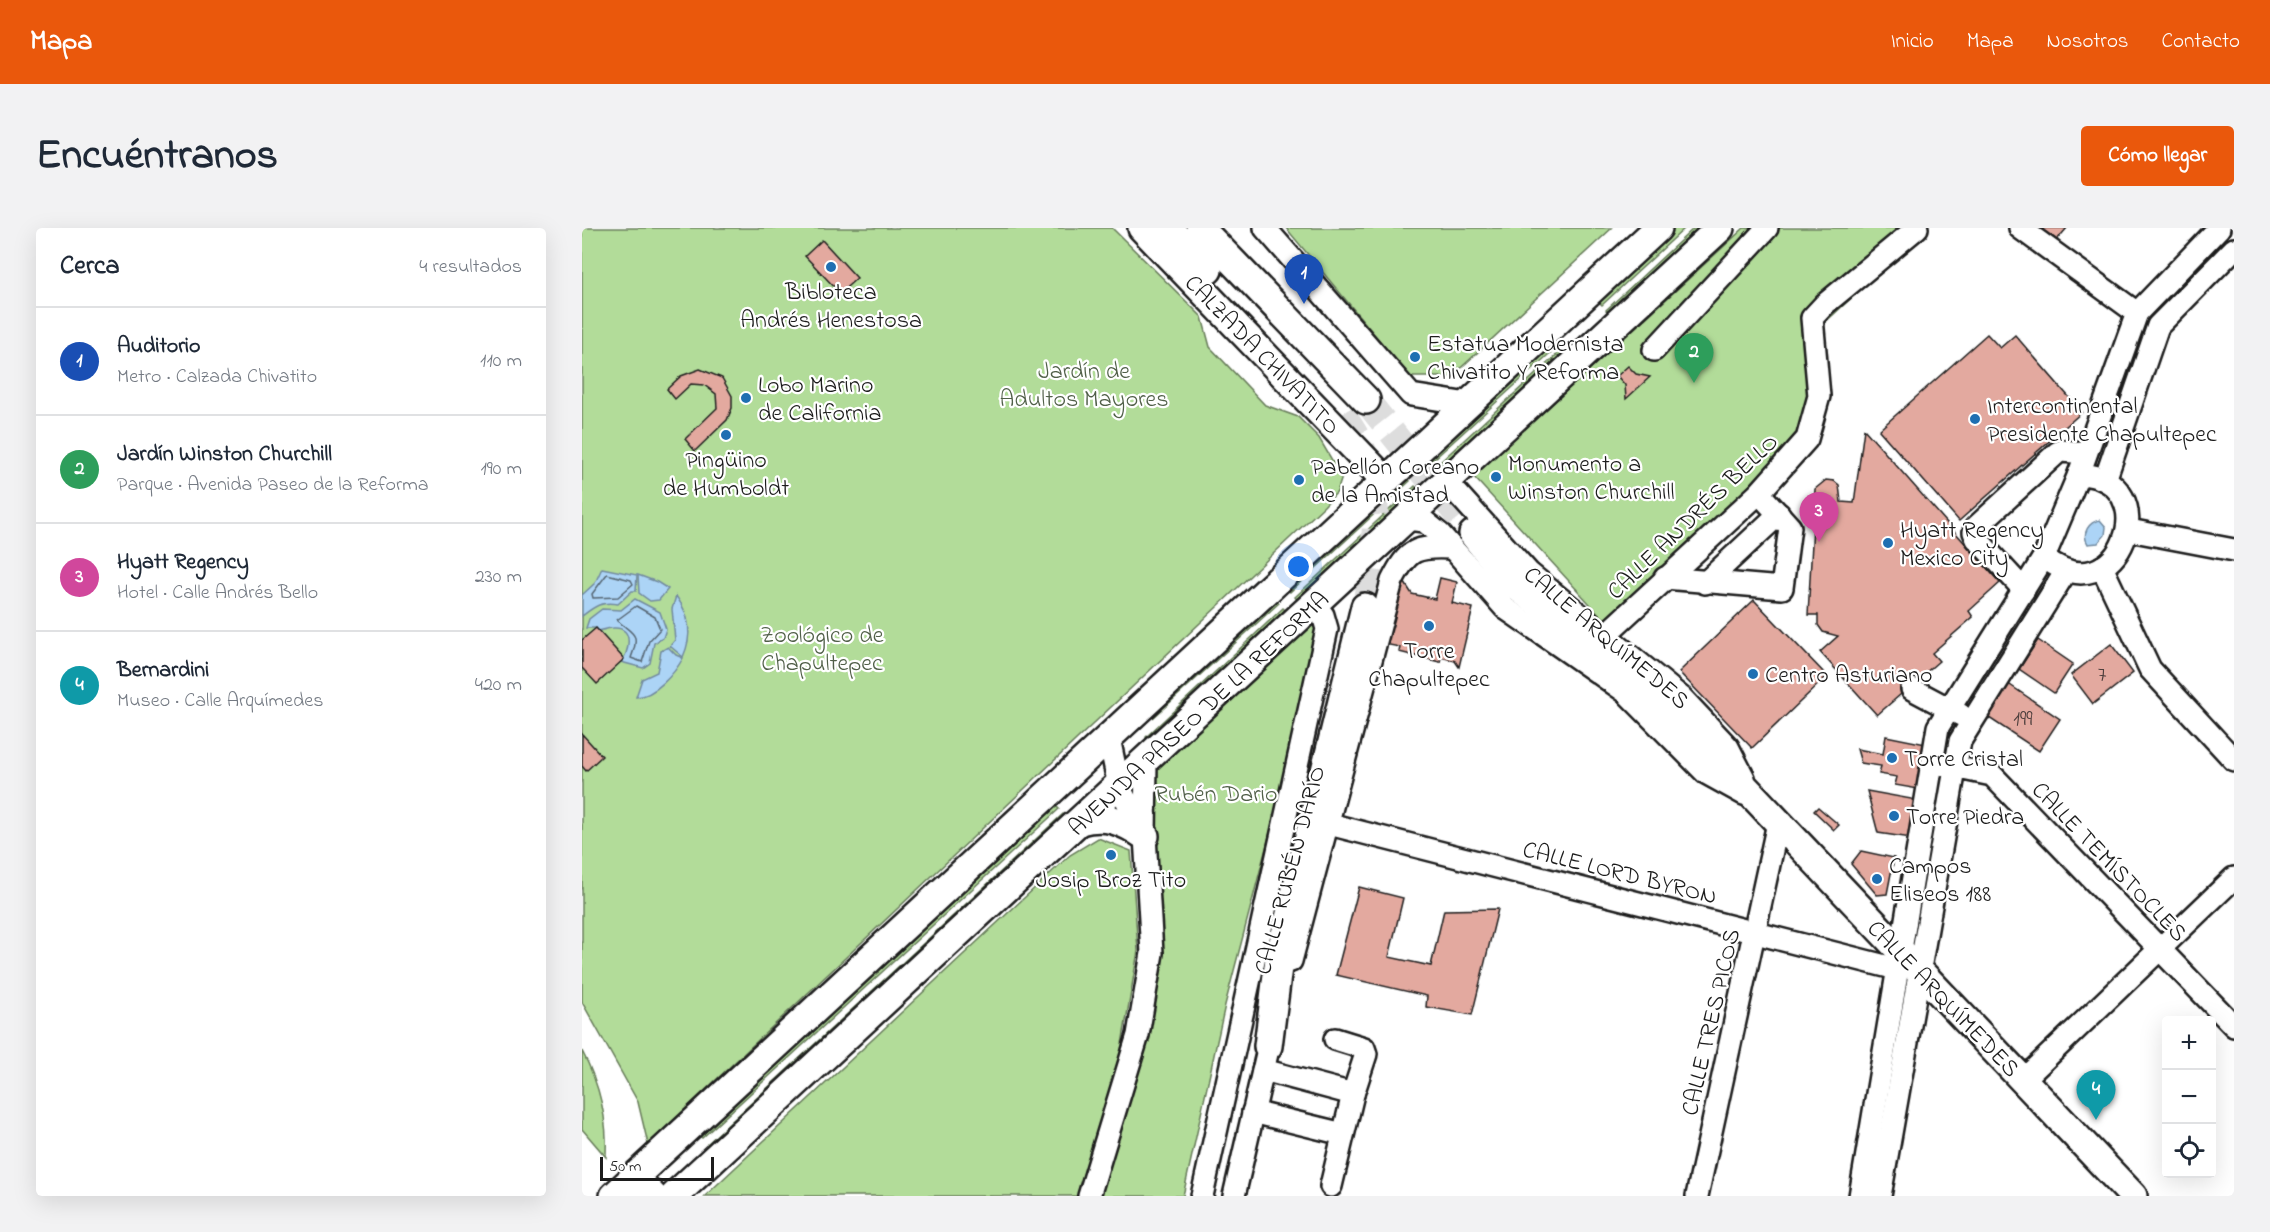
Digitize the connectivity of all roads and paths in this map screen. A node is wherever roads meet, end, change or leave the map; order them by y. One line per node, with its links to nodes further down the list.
1 (1142, 228): 22 (main road, CALZADA CHIVATITO)
2 (1168, 228): 17 (main road)
3 (1200, 228): 15 (main road, CALZADA CHIVATITO)
4 (1265, 228): 16 (street)
5 (1720, 228): 24 (main road, AVENIDA PASEO DE LA REFORMA)
6 (1767, 228): 14 (street)
7 (1917, 228): 25 (street, CALLE ANDRÉS BELLO)
8 (2020, 228): 13 (street)
9 (2219, 228): 11 (street); 13 (street)
10 (1649, 233): 16 (main road, AVENIDA PASEO DE LA REFORMA)
11 (2234, 241)
12 (2234, 249): 23 (street)
13 (2138, 313): 19 (street)
14 (1654, 350)
15 (1366, 400)
16 (1468, 404): 22 (main road, AVENIDA PASEO DE LA REFORMA)
17 (1342, 413)
18 (2065, 451): 19 (street); 20 (street); 36 (street)
19 (2086, 453): 21 (street)
20 (2019, 474)
21 (2079, 474): 23 (street); 31 (street)
22 (1385, 480): 43 (main road, AVENIDA PASEO DE LA REFORMA)
23 (2105, 480): 28 (street)
24 (1447, 482): 27 (main road, AVENIDA PASEO DE LA REFORMA); 39 (street, CALLE ARQUÍMEDES)
25 (1759, 493): 26 (street); 34 (street, CALLE ANDRÉS BELLO)
26 (1779, 514): 35 (street); 35 (street)
27 (1407, 519): 29 (street, CALLE ARQUÍMEDES); 37 (main road, AVENIDA PASEO DE LA REFORMA)
28 (2129, 530): 30 (street); 32 (street)
29 (1462, 541): 49 (main road, CALLE ARQUÍMEDES); 52 (street, CALLE RUBÉN DARÍO)
30 (2234, 550)
31 (2044, 557): 33 (street); 36 (street)
32 (2102, 567): 33 (street); 44 (street)
33 (2066, 571): 42 (street)
34 (1665, 578): 35 (street); 39 (street, CALLE ANDRÉS BELLO)
35 (1705, 583)
36 (2024, 590): 41 (street)
37 (1314, 605): 45 (main road, AVENIDA PASEO DE LA REFORMA); 71 (street, CALLE RUBÉN DARÍO)
38 (1365, 607): 60 (main road)
39 (1605, 635): 49 (street, CALLE ARQUÍMEDES)
40 (1912, 689): 41 (street)
41 (1949, 708): 42 (street); 46 (street)
42 (1972, 721): 47 (street)
43 (1109, 738): 48 (street); 65 (main road, AVENIDA PASEO DE LA REFORMA)
44 (2234, 760)
45 (1146, 761): 48 (main road, AVENIDA PASEO DE LA REFORMA); 53 (street)
46 (1932, 764): 47 (street, CALLE TEMÍSTOCLES); 57 (street)
47 (1956, 766): 56 (street, CALLE TEMÍSTOCLES); 57 (street)
48 (1119, 786): 50 (main road, AVENIDA PASEO DE LA REFORMA); 53 (street)
49 (1756, 800): 51 (main road, CALLE ARQUÍMEDES)
50 (1080, 821): 53 (main road); 69 (main road, AVENIDA PASEO DE LA REFORMA)
51 (1778, 823): 55 (street, CALLE TRES PICOS); 57 (main road, CALLE ARQUÍMEDES)
52 (1329, 824): 55 (street, CALLE LORD BYRON); 60 (street, CALLE RUBÉN DARÍO)
53 (1144, 836): 70 (street)
54 (2234, 878): 56 (street)
55 (1756, 933): 57 (street, CALLE LORD BYRON); 73 (street, CALLE TRES PICOS)
56 (2158, 949): 58 (street, CALLE TEMÍSTOCLES); 61 (street)
57 (1906, 965): 61 (main road, CALLE ARQUÍMEDES); 74 (street); 75 (street)
58 (2234, 1026)
59 (1335, 1039): 62 (street)
60 (1265, 1058): 62 (street); 63 (street, CALLE RUBÉN DARÍO)
61 (2023, 1080): 76 (main road, CALLE ARQUÍMEDES)
62 (1353, 1094): 64 (street)
63 (1253, 1112): 64 (street); 72 (street, CALLE RUBÉN DARÍO)
64 (1343, 1134): 66 (street)
65 (634, 1177): 67 (main road, AVENIDA PASEO DE LA REFORMA); 68 (main road)
66 (1330, 1186)
67 (614, 1196)
68 (652, 1196)
69 (674, 1196)
70 (1089, 1196)
71 (1202, 1196)
72 (1234, 1196)
73 (1697, 1196)
74 (1860, 1196)
75 (1880, 1196)
76 (2133, 1196)

